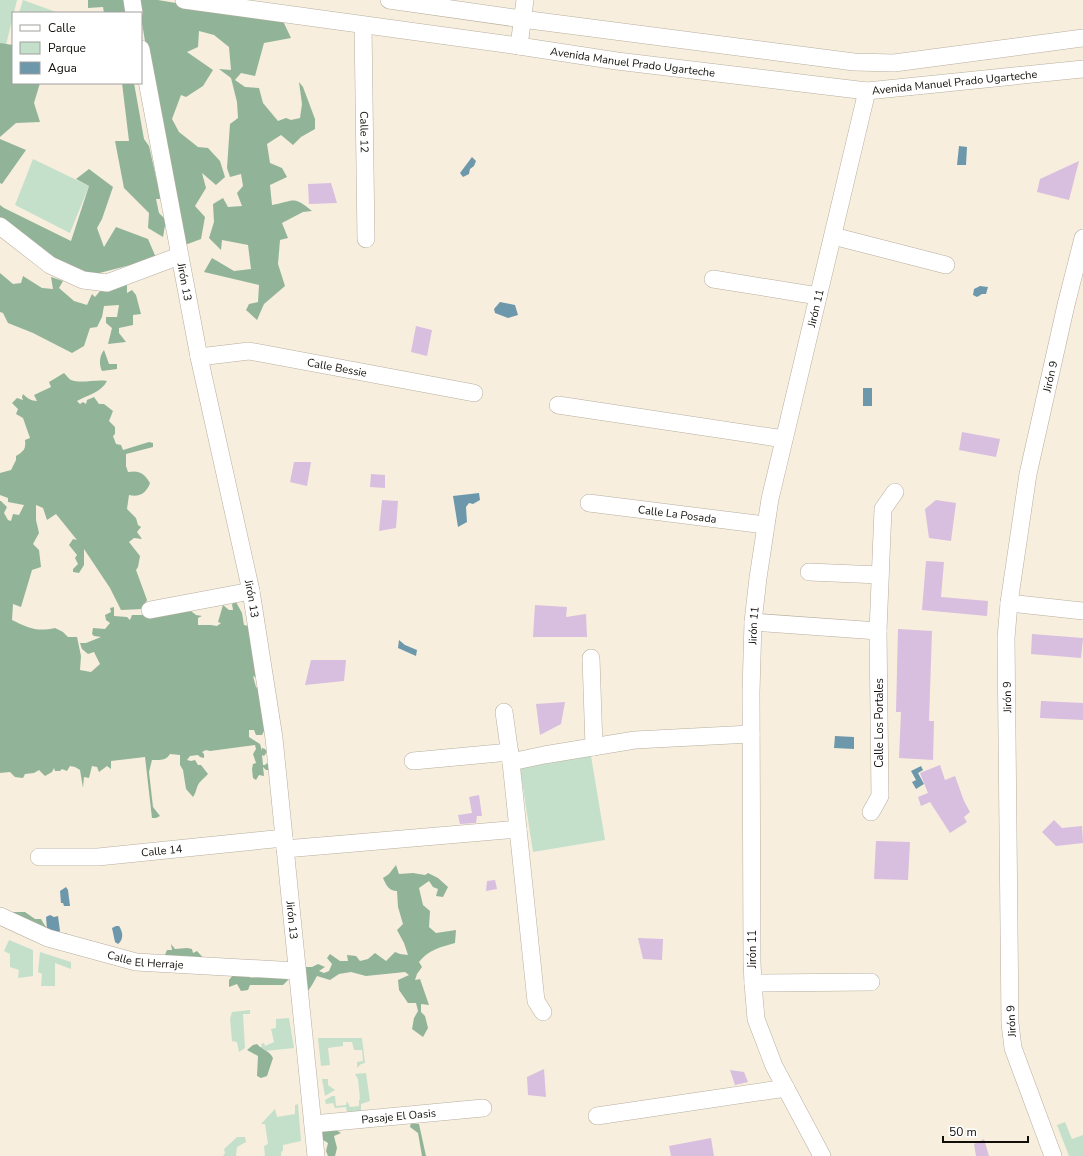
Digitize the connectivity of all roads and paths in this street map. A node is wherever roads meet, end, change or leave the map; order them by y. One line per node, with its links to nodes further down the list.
1 (132, 0): 5 (street)
2 (184, 0): 7 (street, Avenida Manuel Prado Ugarteche)
3 (389, 0): 6 (street)
4 (524, 0): 6 (street)
5 (134, 12)
6 (522, 19): 8 (street); 9 (street)
7 (363, 25): 9 (street, Avenida Manuel Prado Ugarteche); 16 (street, Calle 12)
8 (1083, 38)
9 (519, 46): 12 (street, Avenida Manuel Prado Ugarteche)
10 (142, 54): 17 (street, Jirón 13)
11 (1083, 68): 12 (street, Avenida Manuel Prado Ugarteche)
12 (867, 91): 14 (street, Jirón 11)
13 (0, 226): 17 (street)
14 (833, 236): 18 (street); 20 (street, Jirón 11)
15 (1083, 238): 31 (street, Jirón 9)
16 (366, 239)
17 (179, 256): 21 (street, Jirón 13)
18 (946, 265)
19 (713, 279): 20 (street)
20 (818, 296): 24 (street, Jirón 11)
21 (198, 358): 22 (street, Calle Bessie); 30 (street, Jirón 13)
22 (474, 393)
23 (558, 405): 24 (street)
24 (784, 439): 27 (street, Jirón 11)
25 (895, 492): 29 (street, Calle Los Portales)
26 (589, 503): 27 (street, Calle La Posada)
27 (766, 526): 34 (street, Jirón 11)
28 (809, 572): 29 (street)
29 (880, 575): 35 (street, Calle Los Portales)
30 (251, 591): 32 (street); 44 (street, Jirón 13)
31 (1009, 603): 33 (street); 57 (street, Jirón 9)
32 (150, 610)
33 (1083, 611)
34 (753, 622): 35 (street); 38 (street, Jirón 11)
35 (878, 631): 42 (street, Calle Los Portales)
36 (591, 658): 39 (street)
37 (504, 712): 40 (street)
38 (751, 734): 39 (street); 49 (street, Jirón 11)
39 (594, 747): 40 (street)
40 (510, 757): 41 (street); 43 (street)
41 (413, 761)
42 (871, 812)
43 (518, 829): 44 (street, Calle 14); 50 (street)
44 (285, 844): 45 (street, Calle 14); 47 (street, Jirón 13)
45 (39, 857)
46 (0, 916): 47 (street, Calle El Herraje)
47 (298, 971): 54 (street, Jirón 13)
48 (871, 982): 49 (street)
49 (752, 983): 51 (street, Jirón 11)
50 (543, 1012)
51 (786, 1088): 53 (street); 56 (street, Jirón 11)
52 (484, 1108): 54 (street, Pasaje El Oasis)
53 (597, 1116)
54 (313, 1124): 55 (street, Jirón 13)
55 (316, 1156)
56 (822, 1156)
57 (1053, 1156)

